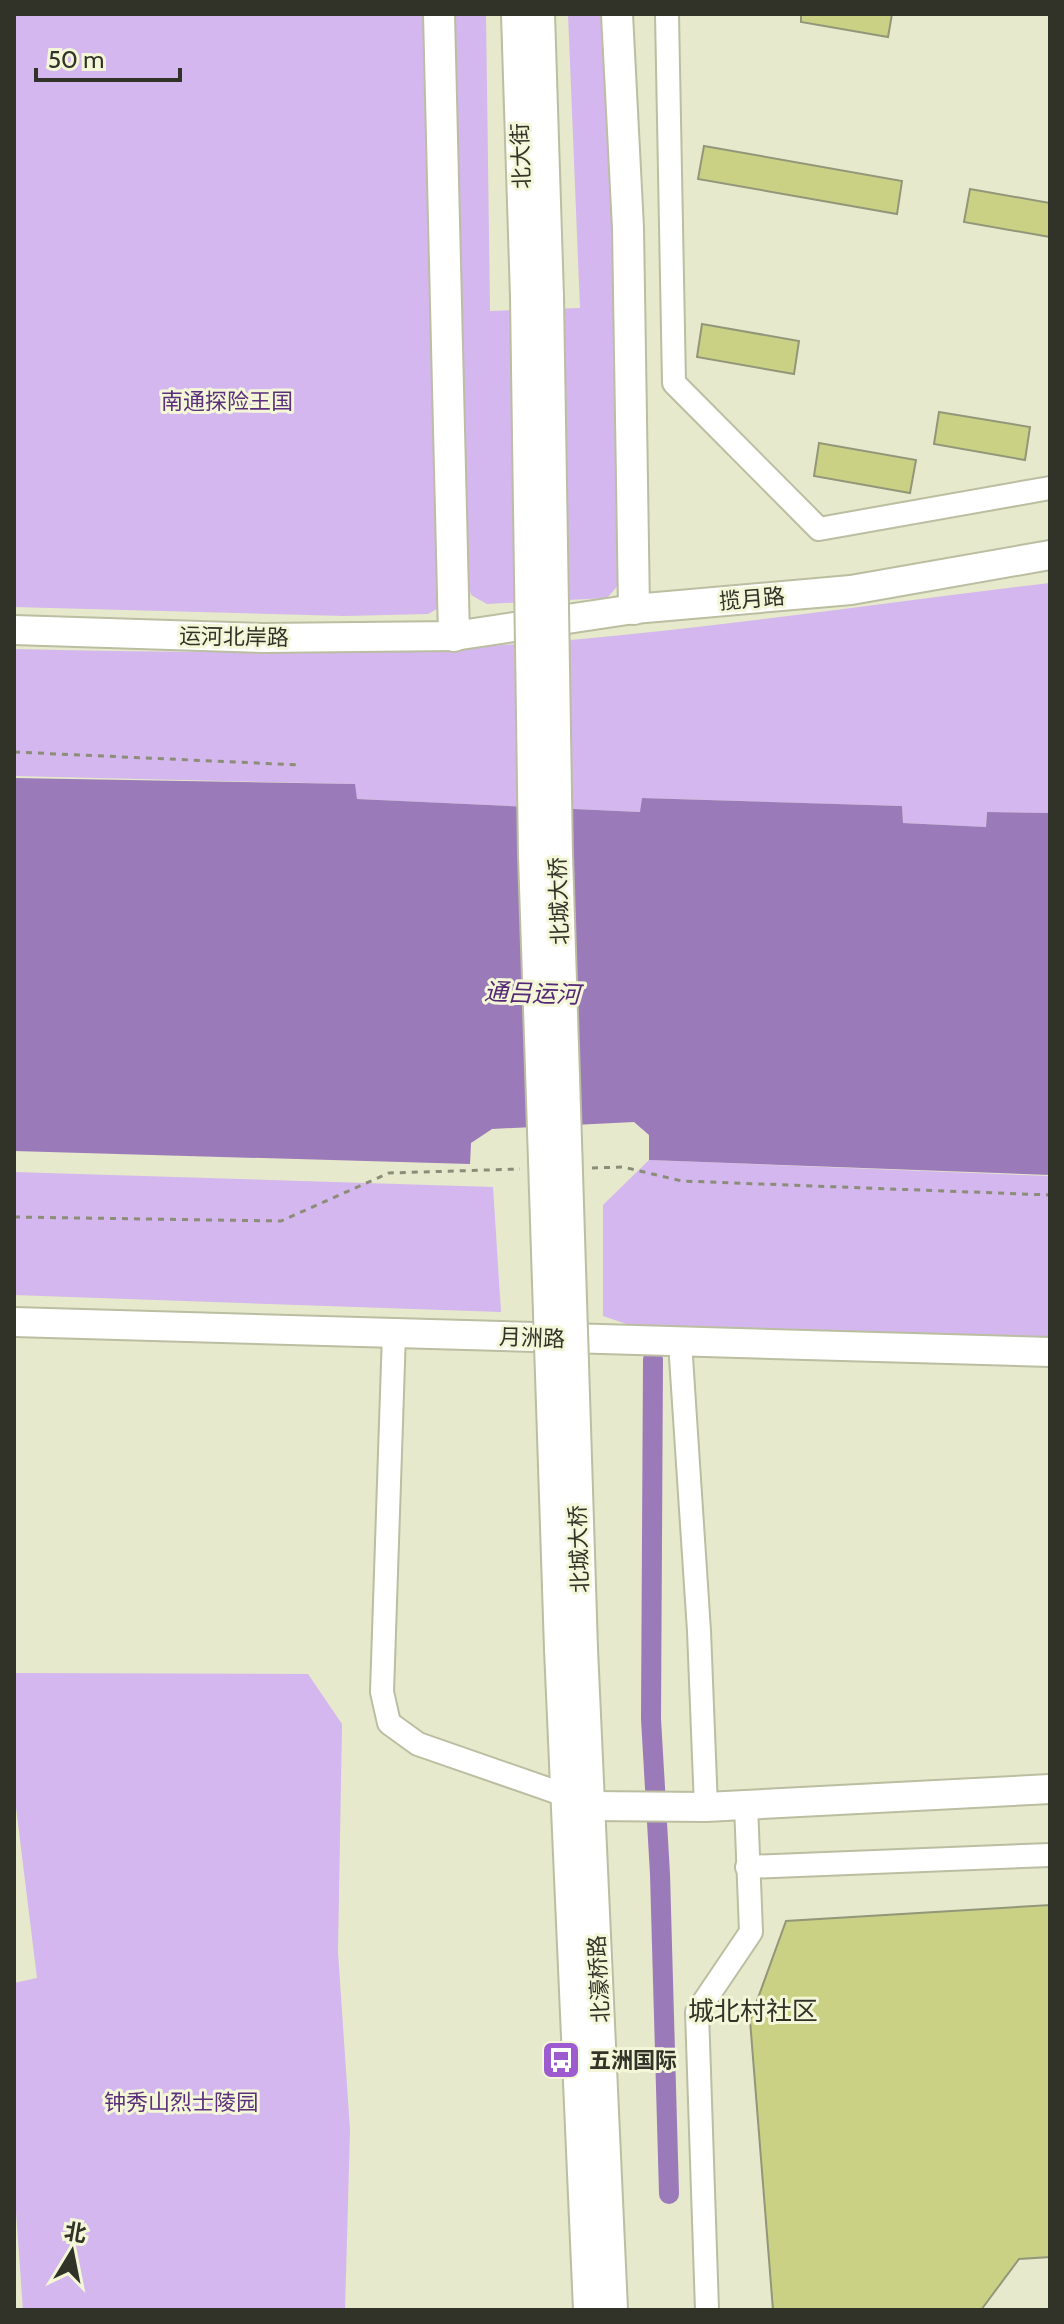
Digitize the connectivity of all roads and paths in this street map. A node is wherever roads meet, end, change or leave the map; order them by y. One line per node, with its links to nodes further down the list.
1 (439, 14): 11 (main road)
2 (517, 14): 6 (main road, 北大街)
3 (539, 14): 6 (main road, 北大街)
4 (617, 14): 9 (main road)
5 (667, 14): 7 (street)
6 (537, 297): 18 (main road, 北城大桥, bridge)
7 (1050, 488)
8 (1050, 555): 9 (street, 揽月路)
9 (634, 609): 11 (street, 揽月路)
10 (14, 630): 11 (street, 运河北岸路)
11 (454, 636)
12 (14, 752): 13 (path)
13 (301, 765)
14 (14, 1322): 15 (street, 月洲路)
15 (394, 1333): 16 (street, 月洲路); 20 (street)
16 (680, 1342): 17 (street, 月洲路); 22 (street)
17 (1050, 1352)
18 (571, 1649): 20 (main road, 北濠桥路)
19 (1050, 1789): 21 (street)
20 (577, 1801): 22 (street); 25 (main road, 北濠桥路); 26 (main road, 北濠桥路)
21 (746, 1805): 22 (street); 24 (street)
22 (706, 1807)
23 (1050, 1855): 24 (street)
24 (747, 1867): 27 (street)
25 (589, 2310)
26 (612, 2310)
27 (707, 2310)

